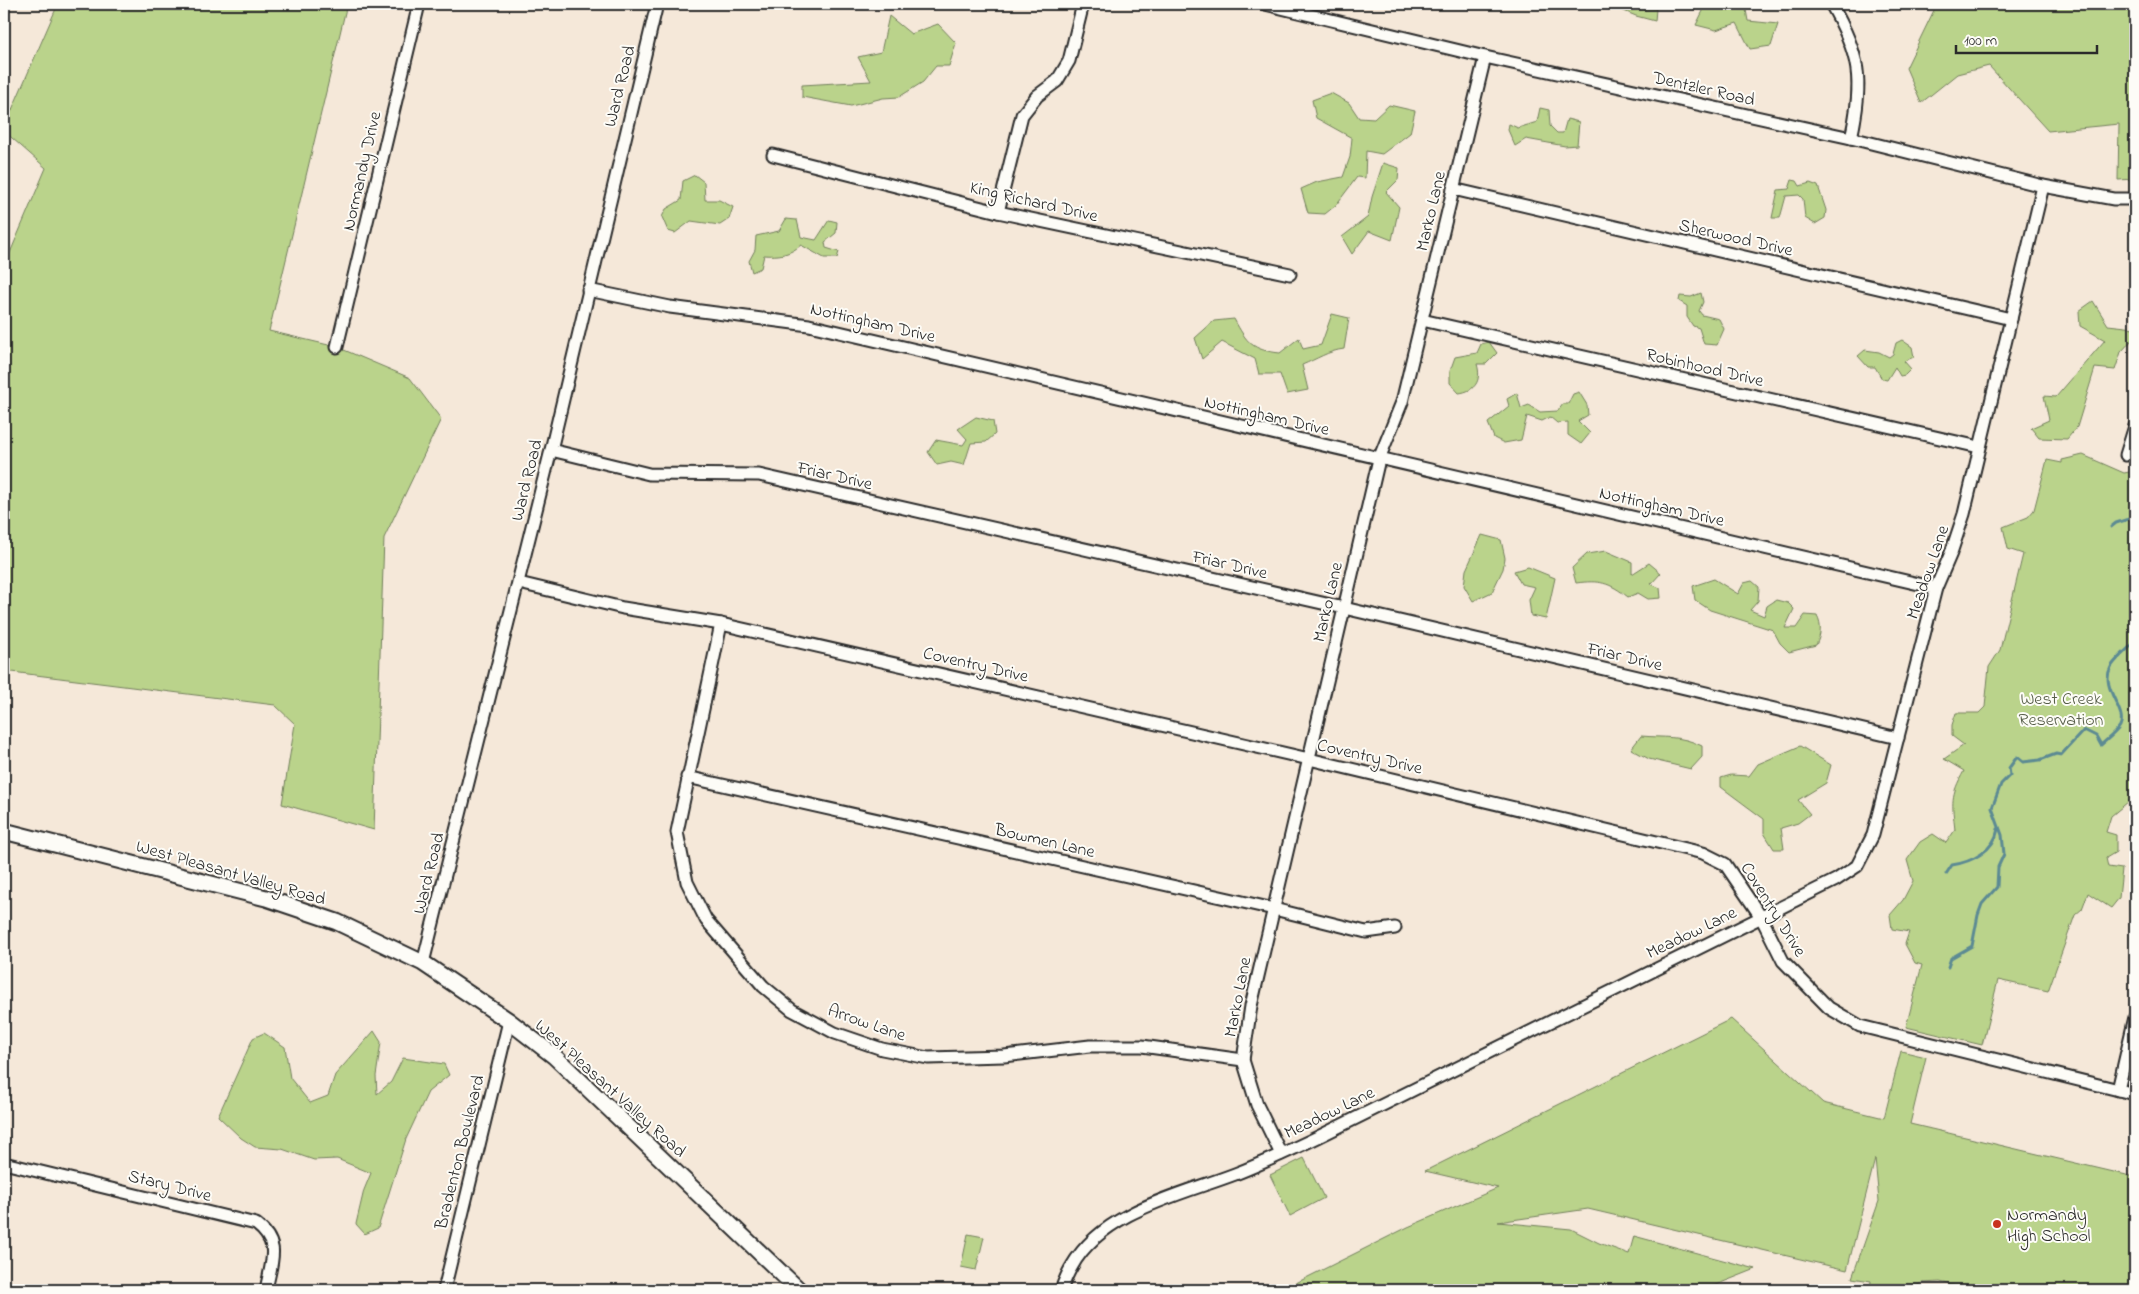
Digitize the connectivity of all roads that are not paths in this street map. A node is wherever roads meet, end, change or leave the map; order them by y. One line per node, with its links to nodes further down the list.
1 (419, 4): 17 (street, Normandy Drive)
2 (657, 4): 14 (street, Ward Road)
3 (1083, 4): 12 (street)
4 (1265, 4): 6 (street, Dentzler Road)
5 (1830, 4): 7 (street)
6 (1485, 57): 7 (street, Dentzler Road); 10 (street, Marko Lane)
7 (1851, 138): 9 (street, Dentzler Road)
8 (773, 155): 12 (street, King Richard Drive)
9 (2043, 186): 11 (street, Dentzler Road); 15 (street, Meadow Lane)
10 (1454, 189): 15 (street, Sherwood Drive); 16 (street, Marko Lane)
11 (2135, 199)
12 (998, 212): 13 (street, King Richard Drive)
13 (1290, 274)
14 (588, 290): 20 (street, Ward Road); 22 (street, Nottingham Drive)
15 (2011, 319): 19 (street, Meadow Lane)
16 (1422, 320): 19 (street, Robinhood Drive); 22 (street, Marko Lane)
17 (337, 347)
18 (2135, 426): 21 (street)
19 (1979, 447): 24 (street, Meadow Lane)
20 (551, 450): 23 (street, Ward Road); 25 (street, Friar Drive)
21 (2126, 455)
22 (1379, 459): 24 (street, Nottingham Drive); 25 (street, Marko Lane)
23 (518, 583): 26 (street, Coventry Drive); 34 (street, Ward Road)
24 (1936, 588): 27 (street, Meadow Lane)
25 (1344, 608): 27 (street, Friar Drive); 28 (street, Marko Lane)
26 (721, 624): 28 (street, Coventry Drive); 29 (street, Arrow Lane)
27 (1898, 738): 32 (street, Meadow Lane)
28 (1310, 759): 31 (street, Marko Lane); 32 (street, Coventry Drive)
29 (687, 776): 31 (street, Bowmen Lane); 37 (street, Arrow Lane)
30 (4, 831): 34 (main road, West Pleasant Valley Road)
31 (1274, 909): 33 (street, Bowmen Lane); 37 (street, Marko Lane)
32 (1761, 917): 38 (street, Coventry Drive); 40 (street, Meadow Lane)
33 (1395, 928)
34 (423, 963): 36 (main road, West Pleasant Valley Road)
35 (2135, 1017): 38 (street)
36 (509, 1021): 43 (street, Bradenton Boulevard); 44 (main road, West Pleasant Valley Road)
37 (1243, 1060): 40 (street, Marko Lane)
38 (2118, 1090): 39 (street, Coventry Drive)
39 (2135, 1094)
40 (1281, 1154): 45 (street, Meadow Lane)
41 (4, 1163): 42 (street, Stary Drive)
42 (266, 1290)
43 (444, 1290)
44 (800, 1290)
45 (1061, 1290)

